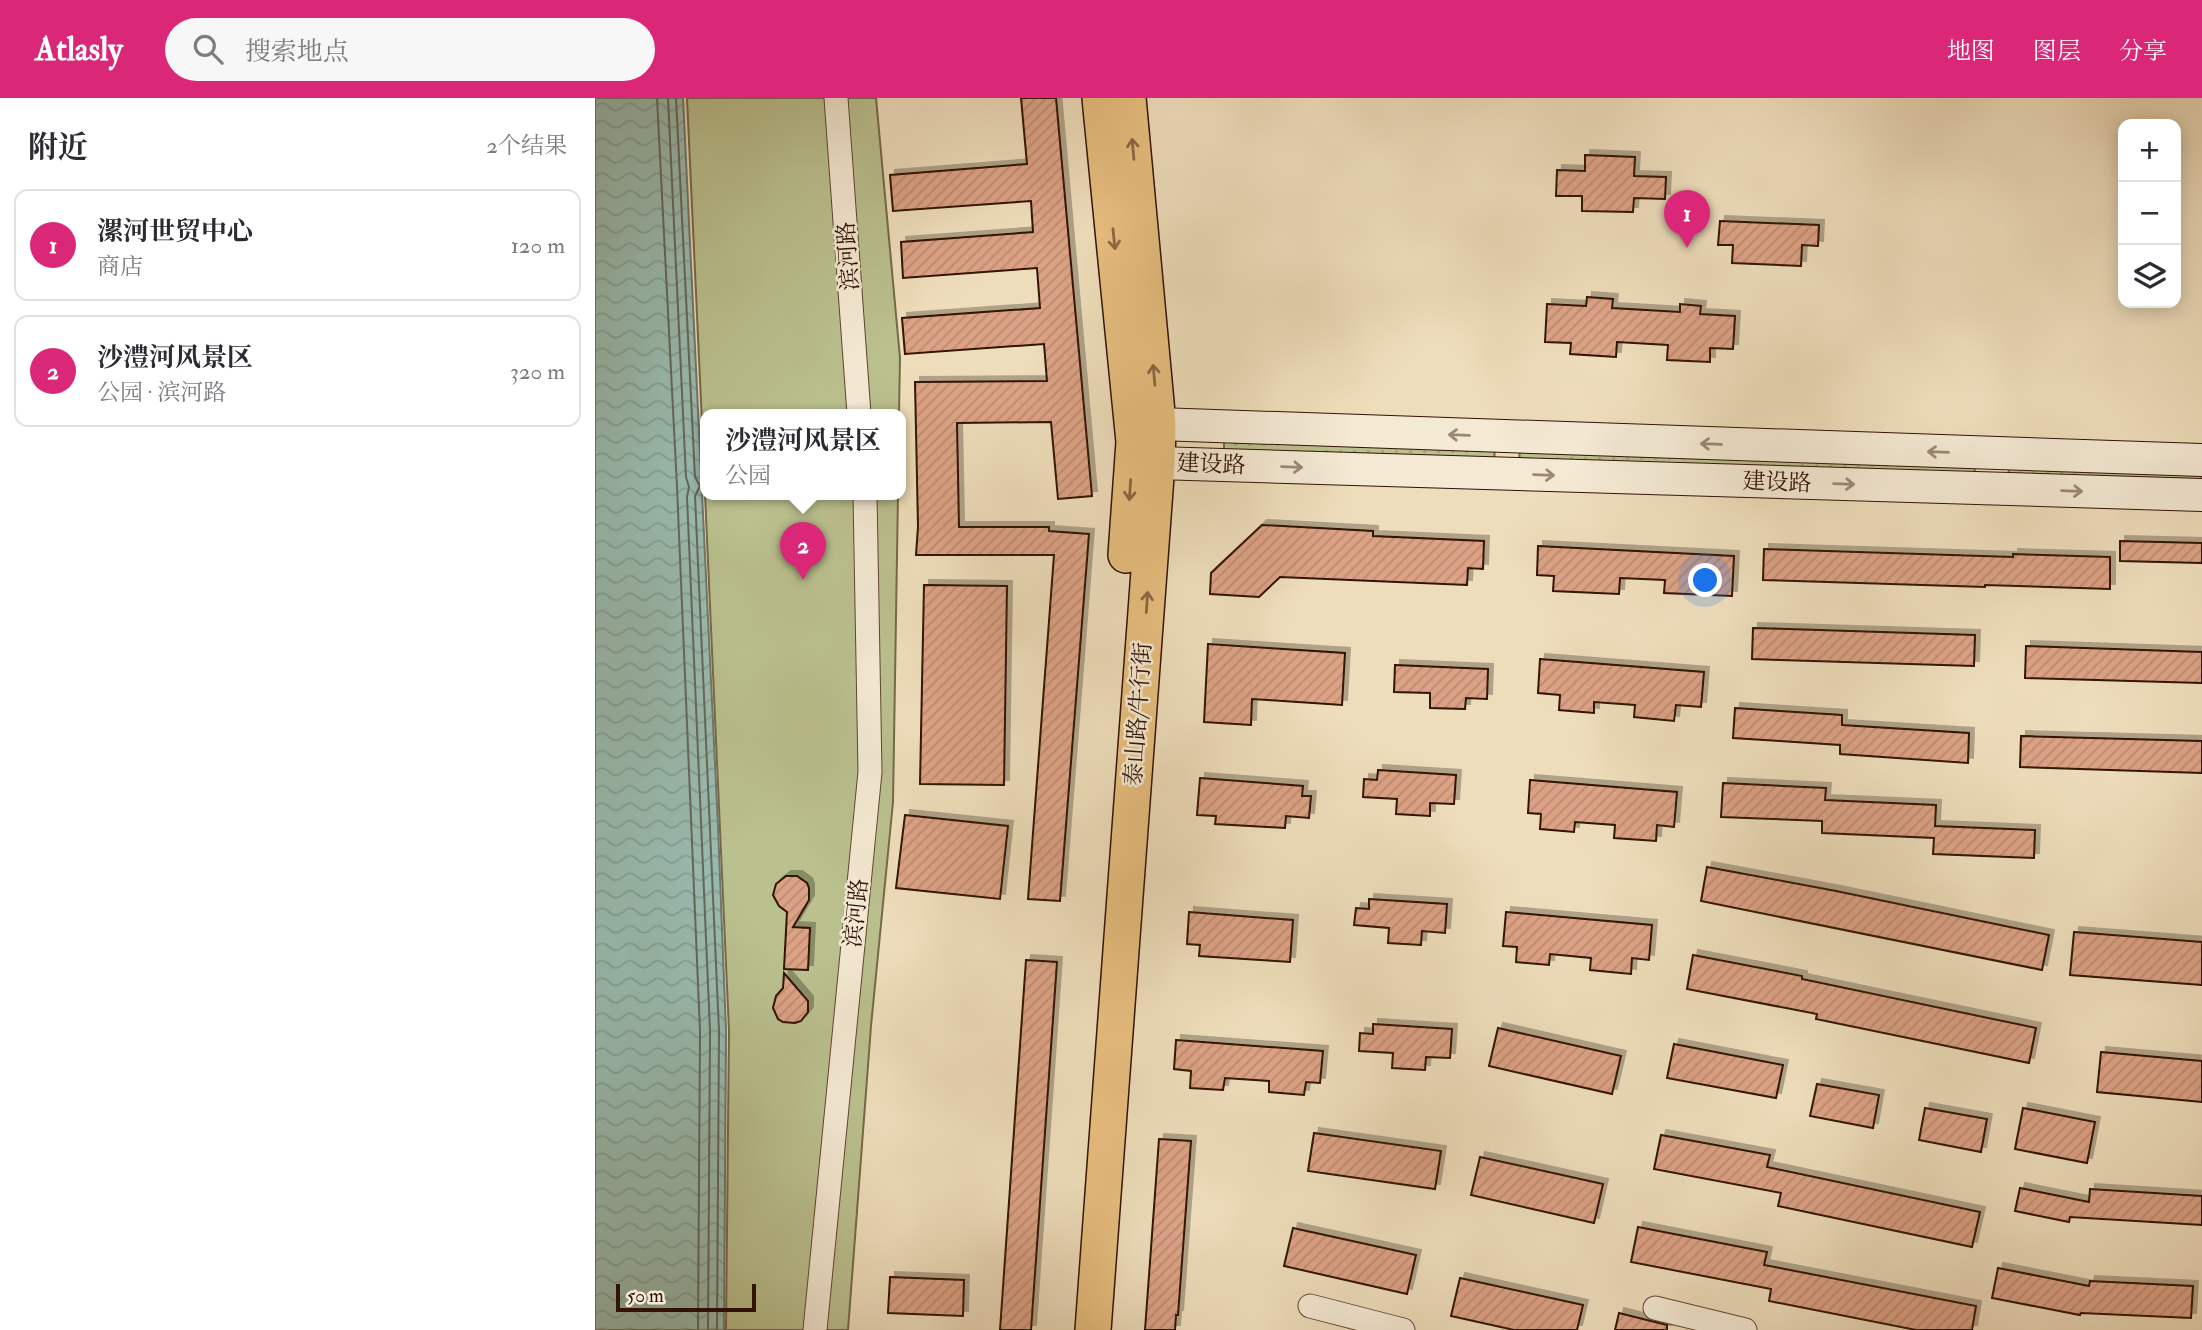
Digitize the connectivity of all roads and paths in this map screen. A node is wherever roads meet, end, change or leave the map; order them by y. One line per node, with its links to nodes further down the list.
1 (836, 98): 4 (street, 滨河路)
2 (1100, 98): 6 (main road, 泰山路/牛行街, one-way to 6)
3 (1128, 98): 6 (main road, 泰山路/牛行街, one-way to 3)
4 (859, 409)
5 (1508, 437): 6 (street, 建设路, one-way to 6); 7 (street, 建设路, one-way to 5); 9 (street)
6 (1150, 443): 9 (street, 建设路, one-way to 9); 16 (main road, 泰山路/牛行街, one-way to 16); 17 (main road, 泰山路/牛行街, one-way to 6)
7 (1991, 453): 8 (street, 建设路); 10 (street)
8 (2202, 460)
9 (1507, 474): 10 (street, 建设路, one-way to 10)
10 (1990, 489): 11 (street, 建设路, one-way to 11)
11 (2202, 495)
12 (865, 500): 15 (street, 滨河路)
13 (1310, 1306): 18 (street)
14 (1655, 1308): 19 (street)
15 (815, 1330)
16 (1074, 1330)
17 (1093, 1330)
18 (1403, 1330)
19 (1745, 1330)

